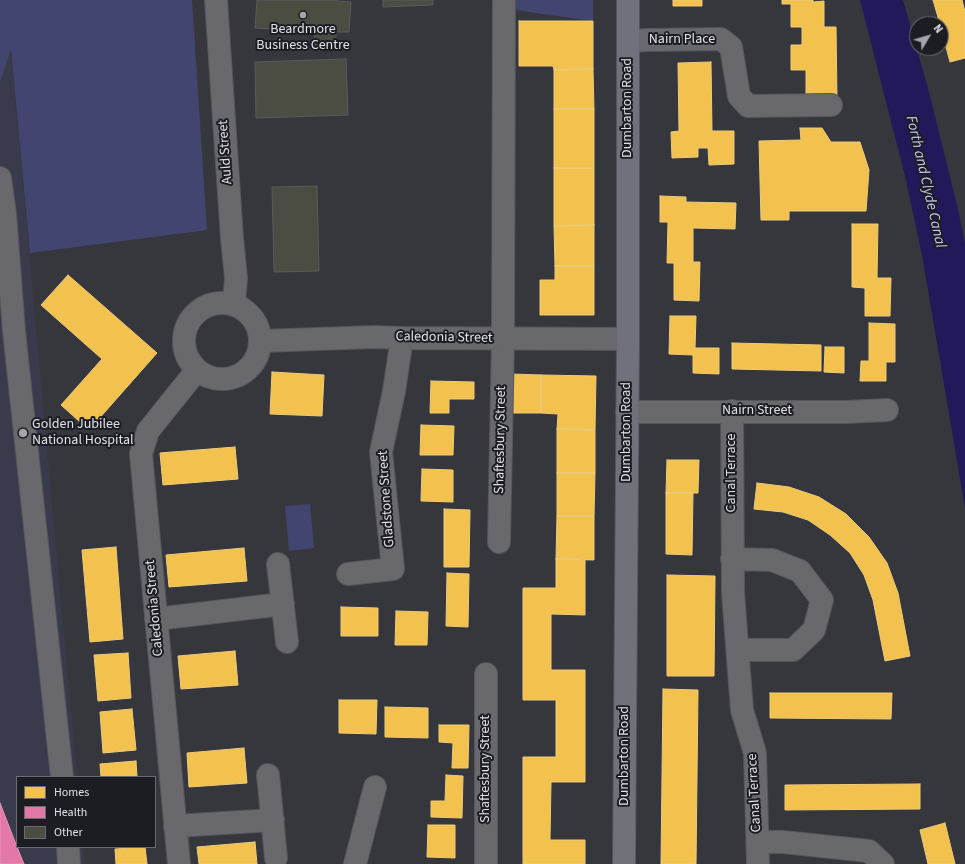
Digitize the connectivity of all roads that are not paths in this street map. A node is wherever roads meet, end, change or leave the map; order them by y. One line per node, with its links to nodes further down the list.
1 (216, 0): 7 (street, Auld Street)
2 (504, 0): 10 (street, Shaftesbury Street)
3 (628, 0): 4 (main road, Dumbarton Road)
4 (628, 41): 5 (street, Nairn Place); 11 (main road, Dumbarton Road)
5 (831, 105)
6 (0, 178): 8 (street)
7 (234, 304): 12 (street); 13 (street)
8 (7, 332): 27 (street)
9 (402, 338): 10 (street, Caledonia Street); 12 (street, Caledonia Street); 20 (street, Gladstone Street)
10 (503, 338): 11 (street, Caledonia Street); 17 (street, Shaftesbury Street)
11 (628, 339): 16 (main road, Dumbarton Road)
12 (261, 341): 13 (street)
13 (197, 370): 22 (street, Caledonia Street)
14 (887, 410): 15 (street, Nairn Street)
15 (732, 411): 16 (street, Nairn Street); 18 (street, Canal Terrace)
16 (627, 412): 39 (main road, Dumbarton Road)
17 (499, 542)
18 (732, 559): 24 (street, Canal Terrace); 24 (street)
19 (278, 564): 21 (street)
20 (348, 574)
21 (283, 604): 22 (street); 23 (street)
22 (156, 619): 30 (street, Caledonia Street)
23 (287, 642)
24 (738, 650): 31 (street, Canal Terrace)
25 (486, 674): 38 (street, Shaftesbury Street)
26 (268, 775): 29 (street)
27 (62, 776)
28 (375, 787): 37 (street)
29 (273, 820): 30 (street); 34 (street)
30 (175, 826): 36 (street, Caledonia Street)
31 (758, 842): 33 (street, Canal Terrace); 40 (street, Canal Terrace)
32 (68, 848): 35 (street)
33 (842, 856): 41 (street, Canal Terrace)
34 (276, 858)
35 (69, 864)
36 (179, 864)
37 (355, 864)
38 (486, 864)
39 (624, 864)
40 (758, 864)
41 (883, 864)

